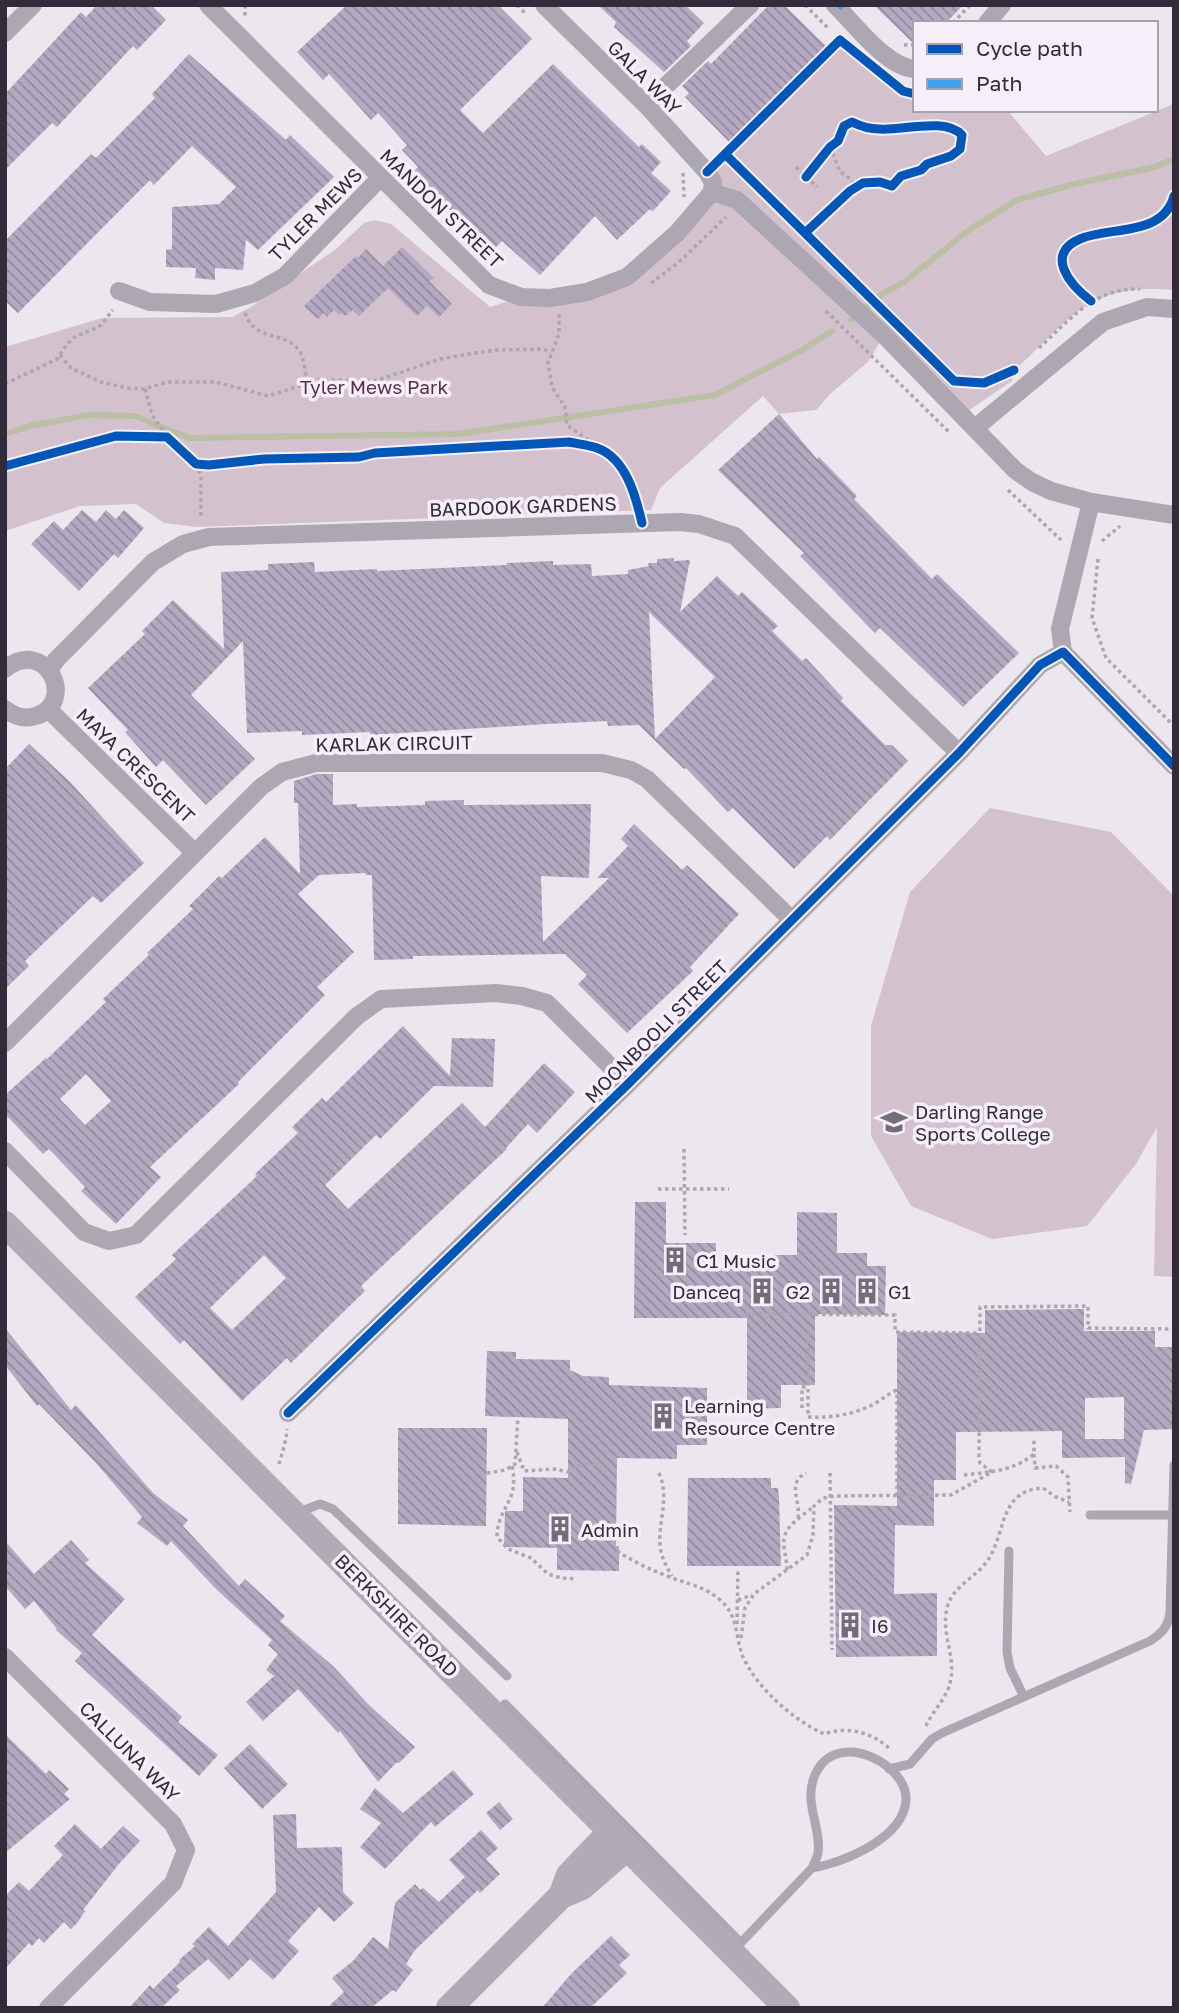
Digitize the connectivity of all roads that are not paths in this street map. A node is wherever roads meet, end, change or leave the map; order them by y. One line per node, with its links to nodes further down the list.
1 (33, 5): 8 (street)
2 (544, 5): 10 (street, GALA WAY)
3 (750, 5): 10 (street)
4 (1002, 5): 7 (street)
5 (838, 6): 9 (street)
6 (216, 8): 11 (street, MANDON STREET)
7 (989, 21)
8 (5, 33)
9 (913, 68)
10 (646, 105): 12 (street, GALA WAY)
11 (380, 177): 12 (street, MANDON STREET); 13 (street, TYLER MEWS)
12 (713, 187): 15 (street)
13 (119, 291)
14 (1174, 309): 15 (street)
15 (975, 428): 16 (street)
16 (1091, 502): 17 (street); 18 (street)
17 (1174, 515)
18 (1063, 652): 23 (street, MOONBOOLI STREET); 24 (street)
19 (5, 668): 20 (street)
20 (49, 670): 22 (street); 23 (street, BARDOOK GARDENS)
21 (5, 709): 22 (street)
22 (48, 709): 25 (street, MAYA CRESCENT)
23 (959, 753): 26 (street, MOONBOOLI STREET)
24 (1174, 766)
25 (194, 852): 26 (street, KARLAK CIRCUIT); 27 (street, KARLAK CIRCUIT)
26 (792, 920): 28 (street, MOONBOOLI STREET)
27 (5, 1043)
28 (628, 1084): 29 (street); 31 (street, MOONBOOLI STREET)
29 (5, 1152)
30 (5, 1224): 33 (main road, BERKSHIRE ROAD)
31 (288, 1413)
32 (1174, 1465): 35 (lane)
33 (295, 1514): 38 (lane); 40 (main road, BERKSHIRE ROAD)
34 (1090, 1515): 35 (lane)
35 (1173, 1516): 39 (lane)
36 (1009, 1551): 39 (lane)
37 (5, 1657): 45 (street, CALLUNA WAY)
38 (507, 1676)
39 (1024, 1697): 41 (lane)
40 (495, 1714): 42 (main road, BERKSHIRE ROAD); 44 (lane)
41 (889, 1769): 43 (lane); 43 (lane)
42 (618, 1840): 44 (main road, BERKSHIRE ROAD); 46 (main road)
43 (812, 1868): 44 (lane)
44 (737, 1948): 47 (main road, BERKSHIRE ROAD)
45 (48, 2008)
46 (449, 2008)
47 (787, 2008)

